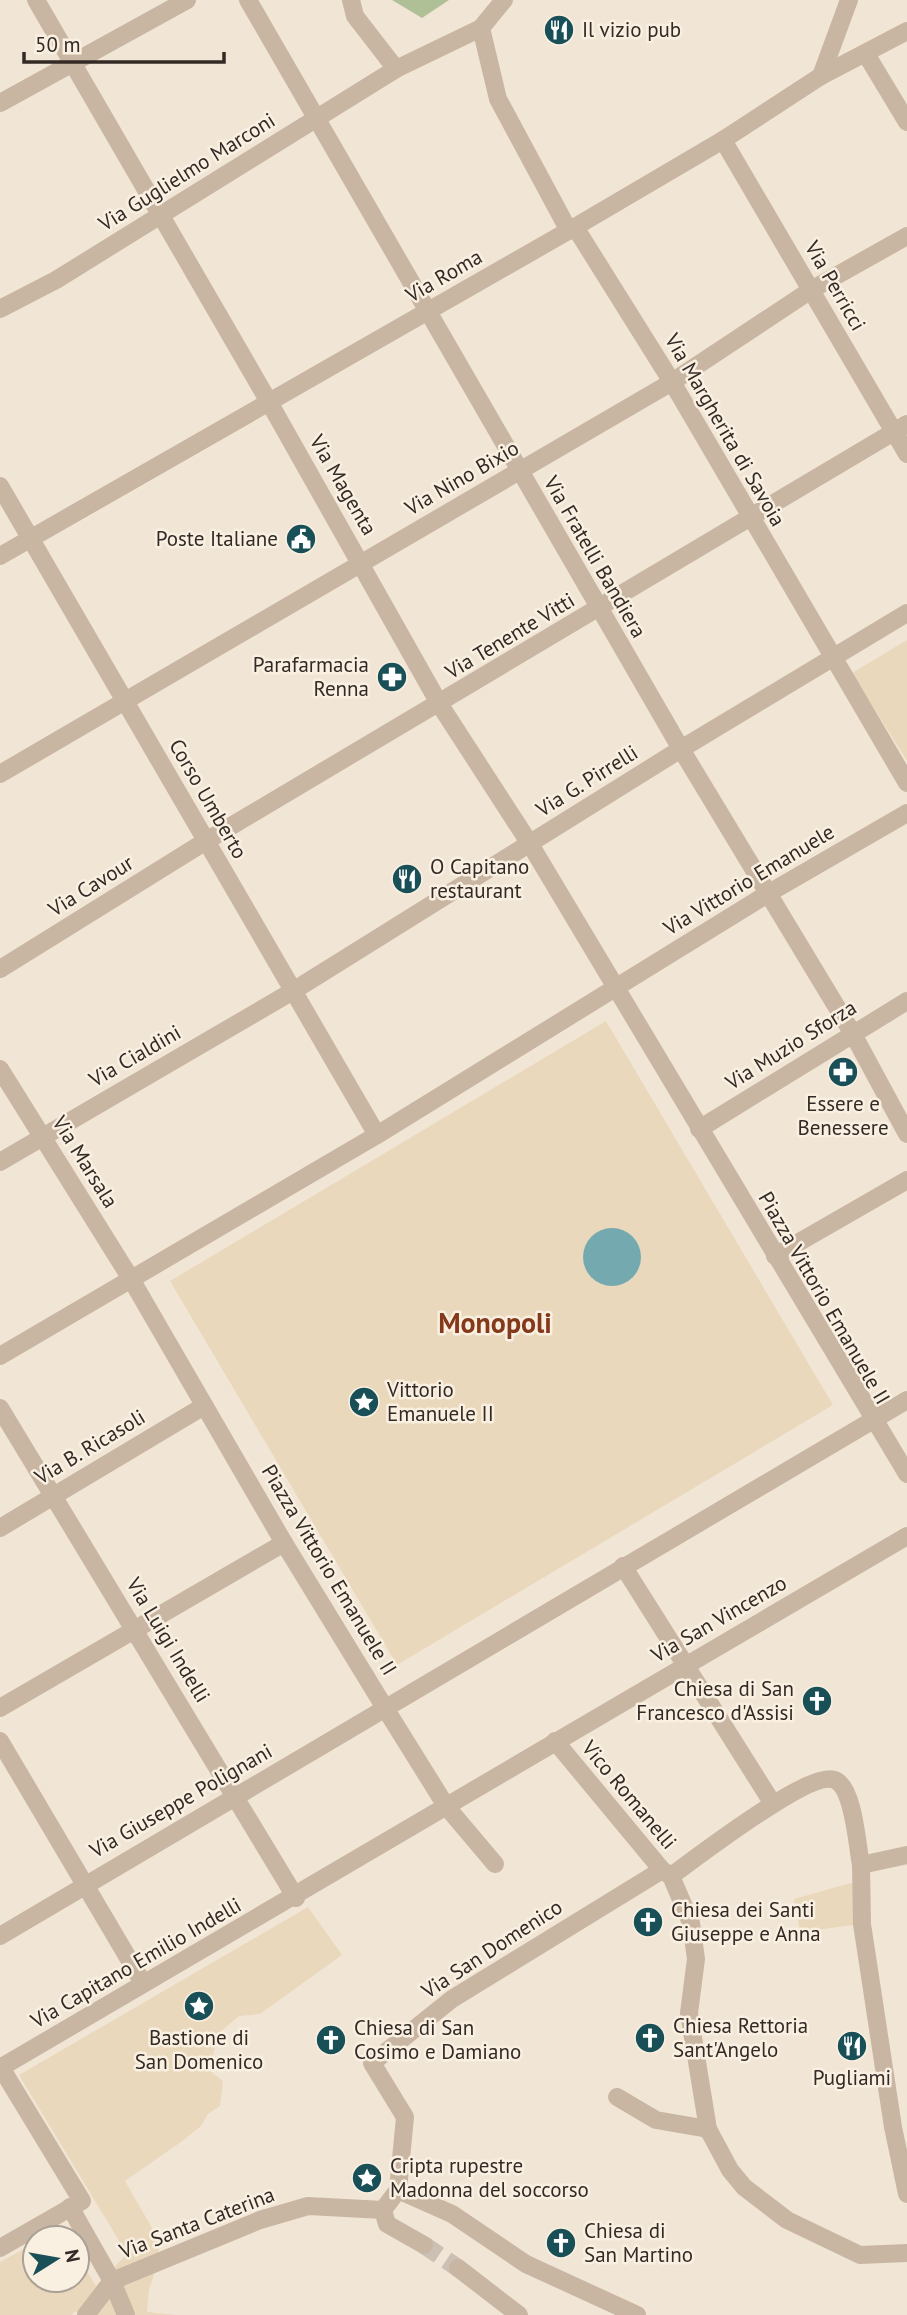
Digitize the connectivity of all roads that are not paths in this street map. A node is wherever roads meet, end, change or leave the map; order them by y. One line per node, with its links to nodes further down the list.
1 (36, 0): 10 (street, Via Magenta)
2 (187, 0): 10 (street)
3 (248, 0): 14 (street, Via Fratelli Bandiera)
4 (351, 0): 11 (street)
5 (504, 0): 7 (street)
6 (849, 0): 12 (street)
7 (481, 28): 11 (street, Via Guglielmo Marconi); 18 (street)
8 (907, 31): 9 (street, Via Roma)
9 (866, 54): 12 (street, Via Roma); 15 (street)
10 (73, 64): 13 (street); 17 (street, Via Magenta)
11 (396, 69): 14 (street, Via Guglielmo Marconi)
12 (821, 76): 16 (street, Via Roma)
13 (0, 103)
14 (317, 118): 17 (street, Via Guglielmo Marconi); 22 (street, Via Fratelli Bandiera)
15 (907, 122)
16 (723, 140): 18 (street, Via Roma); 20 (street, Via Perricci)
17 (162, 215): 21 (street, Via Guglielmo Marconi); 24 (street, Via Magenta)
18 (572, 229): 22 (street, Via Roma); 23 (street, Via Margherita di Savoia)
19 (907, 236): 20 (street, Via Nino Bixio)
20 (811, 290): 23 (street, Via Nino Bixio); 25 (street, Via Perricci)
21 (0, 309)
22 (426, 313): 24 (street, Via Roma); 27 (street, Via Fratelli Bandiera)
23 (672, 382): 27 (street, Via Nino Bixio); 29 (street, Via Margherita di Savoia)
24 (269, 402): 30 (street, Via Roma); 32 (street, Via Magenta)
25 (901, 428): 26 (street, Via Perricci); 29 (street, Via Tenente Vitti)
26 (907, 454)
27 (519, 471): 32 (street, Via Nino Bixio); 33 (street, Via Fratelli Bandiera)
28 (0, 486): 30 (street, Corso Umberto)
29 (750, 516): 33 (street, Via Tenente Vitti); 35 (street, Via Margherita di Savoia)
30 (30, 538): 31 (street, Via Roma); 36 (street, Corso Umberto)
31 (0, 556)
32 (361, 563): 36 (street, Via Nino Bixio); 37 (street, Via Magenta)
33 (600, 609): 37 (street, Via Tenente Vitti); 38 (street, Via Fratelli Bandiera)
34 (907, 613): 35 (street, Via G. Pirrelli)
35 (832, 658): 38 (street, Via G. Pirrelli); 40 (street, Via Margherita di Savoia)
36 (125, 701): 39 (street, Via Nino Bixio); 42 (street, Corso Umberto)
37 (440, 705): 42 (street, Via Tenente Vitti); 43 (street, Via Magenta)
38 (681, 749): 43 (street, Via G. Pirrelli); 44 (street, Via Fratelli Bandiera)
39 (0, 775)
40 (907, 783)
41 (907, 813): 44 (street, Via Vittorio Emanuele)
42 (206, 841): 45 (street, Via Cavour); 47 (street, Corso Umberto)
43 (530, 844): 46 (street, Via Magenta); 47 (street, Via G. Pirrelli)
44 (769, 893): 46 (street, Via Vittorio Emanuele); 49 (street, Via Fratelli Bandiera)
45 (0, 969)
46 (616, 988): 51 (street, Piazza Vittorio Emanuele II); 53 (street)
47 (293, 991): 53 (street, Corso Umberto); 54 (street, Via Cialdini)
48 (907, 1001): 49 (street, Via Muzio Sforza)
49 (853, 1034): 51 (street, Via Muzio Sforza); 52 (street, Via Fratelli Bandiera)
50 (0, 1069): 54 (street, Via Marsala)
51 (699, 1129): 57 (street, Piazza Vittorio Emanuele II)
52 (907, 1134)
53 (377, 1135): 58 (street)
54 (42, 1137): 55 (street, Via Cialdini); 58 (street, Via Marsala)
55 (0, 1162)
56 (907, 1180): 57 (street)
57 (775, 1256): 63 (street, Piazza Vittorio Emanuele II)
58 (131, 1279): 59 (street); 61 (street, Piazza Vittorio Emanuele II)
59 (0, 1356)
60 (907, 1400): 63 (street)
61 (204, 1406): 65 (street, Via B. Ricasoli); 68 (street, Piazza Vittorio Emanuele II)
62 (0, 1408): 65 (street, Via Luigi Indelli)
63 (872, 1419): 64 (street); 69 (street, Piazza Vittorio Emanuele II)
64 (907, 1474)
65 (54, 1496): 66 (street, Via B. Ricasoli); 70 (street, Via Luigi Indelli)
66 (0, 1528)
67 (907, 1536): 71 (street, Via San Vincenzo)
68 (284, 1542): 70 (street); 73 (street, Piazza Vittorio Emanuele II)
69 (623, 1566): 71 (street); 73 (street, Piazza Vittorio Emanuele II)
70 (136, 1631): 72 (street); 76 (street, Via Luigi Indelli)
71 (686, 1665): 75 (street, Via San Vincenzo); 77 (street)
72 (0, 1708)
73 (385, 1708): 76 (street, Via Giuseppe Polignani); 78 (street)
74 (0, 1741): 83 (street)
75 (555, 1741): 78 (street, Via San Vincenzo); 82 (street, Vico Romanelli)
76 (236, 1796): 83 (street, Via Giuseppe Polignani); 84 (street, Via Luigi Indelli)
77 (773, 1804): 81 (street); 82 (street)
78 (446, 1806): 80 (street); 84 (street, Via San Vincenzo)
79 (907, 1855): 81 (street)
80 (495, 1864)
81 (861, 1865): 91 (street)
82 (667, 1873): 89 (street, Vico Romanelli); 90 (street, Via San Domenico)
83 (85, 1884): 85 (street, Via Giuseppe Polignani); 86 (street)
84 (296, 1898): 86 (street, Via Capitano Emilio Indelli)
85 (0, 1936)
86 (143, 1983): 87 (street, Via Capitano Emilio Indelli)
87 (0, 2067): 92 (street)
88 (617, 2097): 89 (street)
89 (708, 2129): 96 (street, Vico Romanelli)
90 (398, 2190): 93 (street); 102 (street)
91 (907, 2194)
92 (76, 2204): 95 (street); 98 (street)
93 (383, 2210): 94 (street); 98 (street, Via Santa Caterina)
94 (425, 2245)
95 (0, 2248)
96 (907, 2253)
97 (458, 2268): 99 (street)
98 (111, 2281): 100 (street); 101 (street)
99 (515, 2314)
100 (86, 2315)
101 (126, 2315)
102 (637, 2315)

